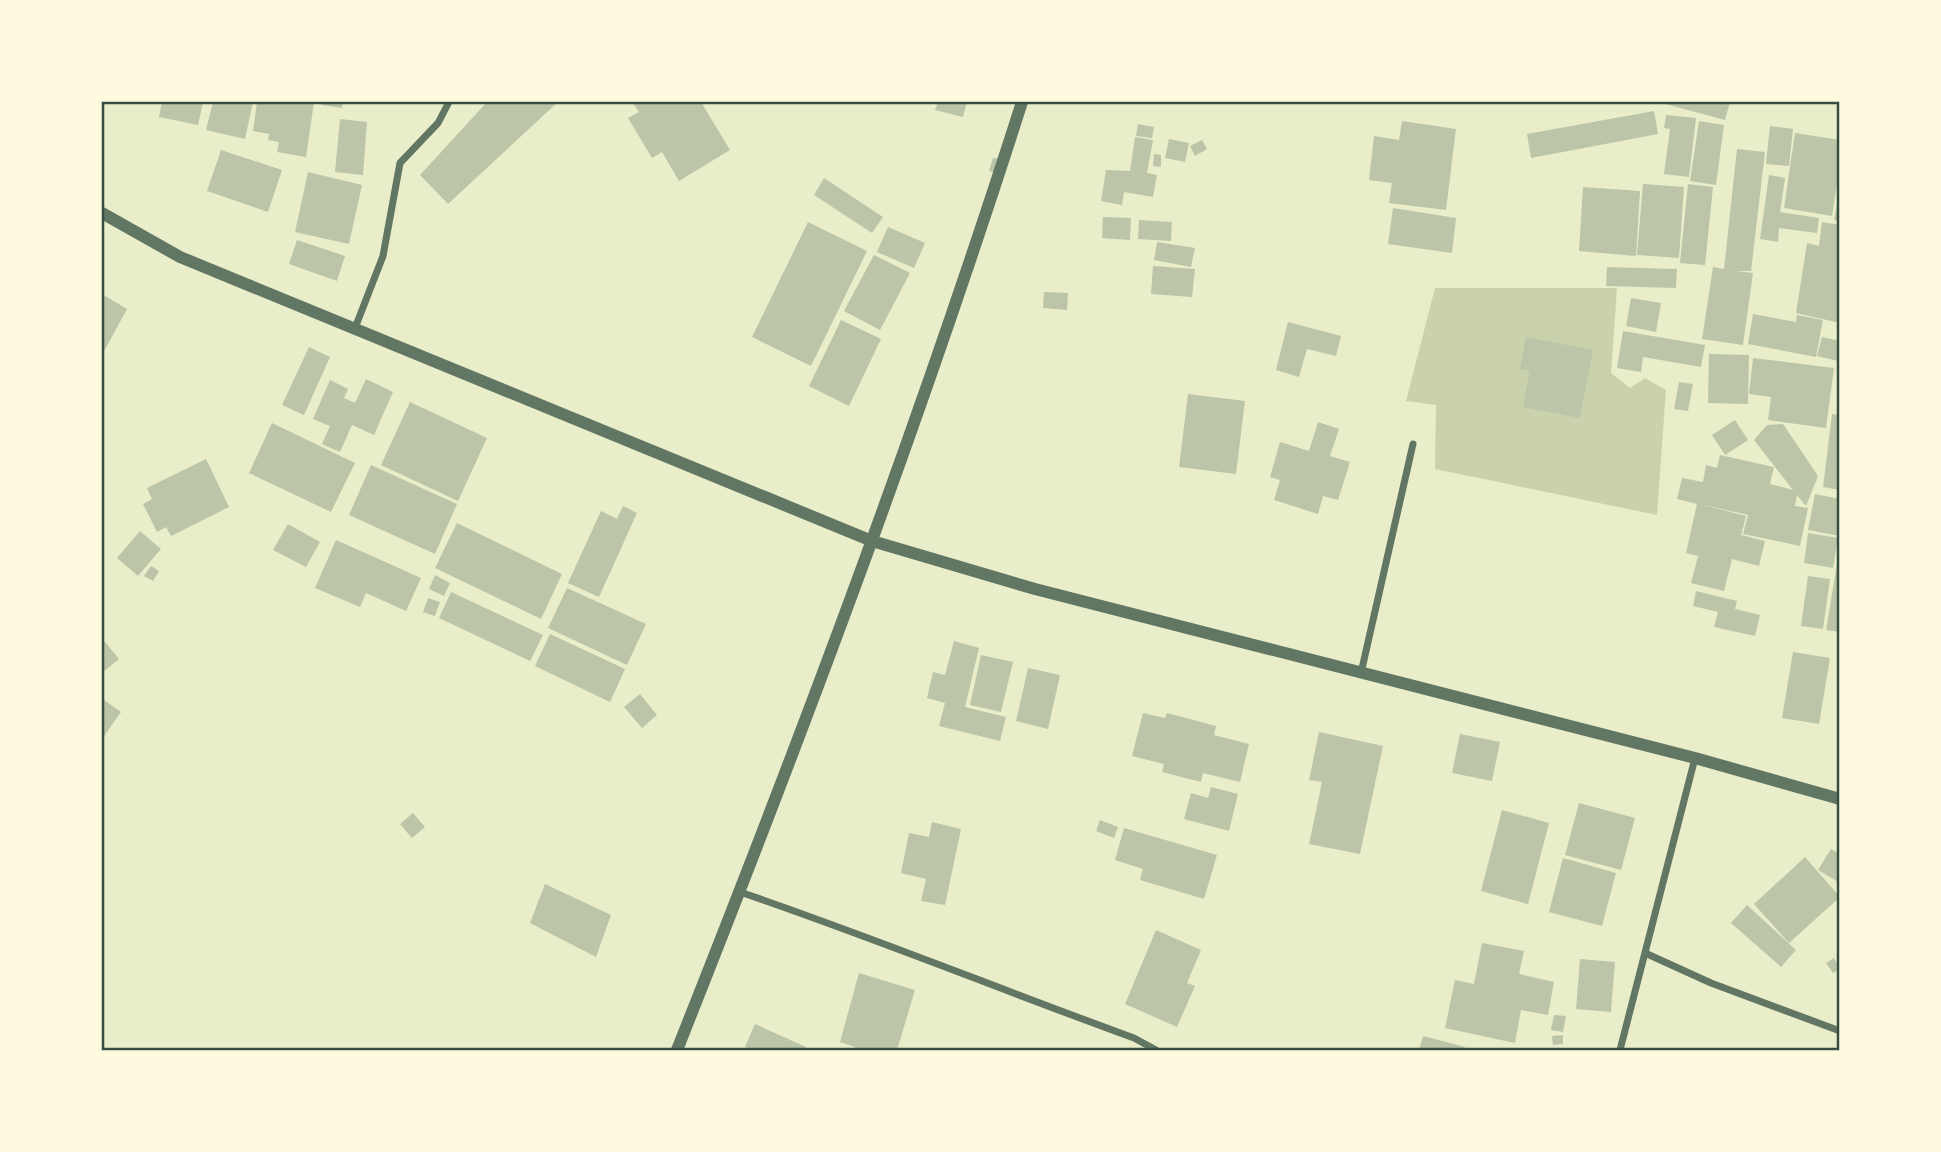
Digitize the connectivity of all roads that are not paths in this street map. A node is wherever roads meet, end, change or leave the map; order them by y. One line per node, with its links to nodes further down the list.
1 (449, 102): 4 (street)
2 (1022, 102): 6 (street)
3 (102, 213): 4 (street)
4 (355, 328): 6 (street)
5 (1413, 444): 7 (street)
6 (872, 541): 7 (street); 10 (street)
7 (1361, 673): 8 (street)
8 (1695, 758): 9 (street); 11 (street)
9 (1839, 799)
10 (740, 892): 13 (street); 14 (street)
11 (1645, 953): 12 (street); 15 (street)
12 (1839, 1031)
13 (677, 1051)
14 (1156, 1051)
15 (1620, 1051)

